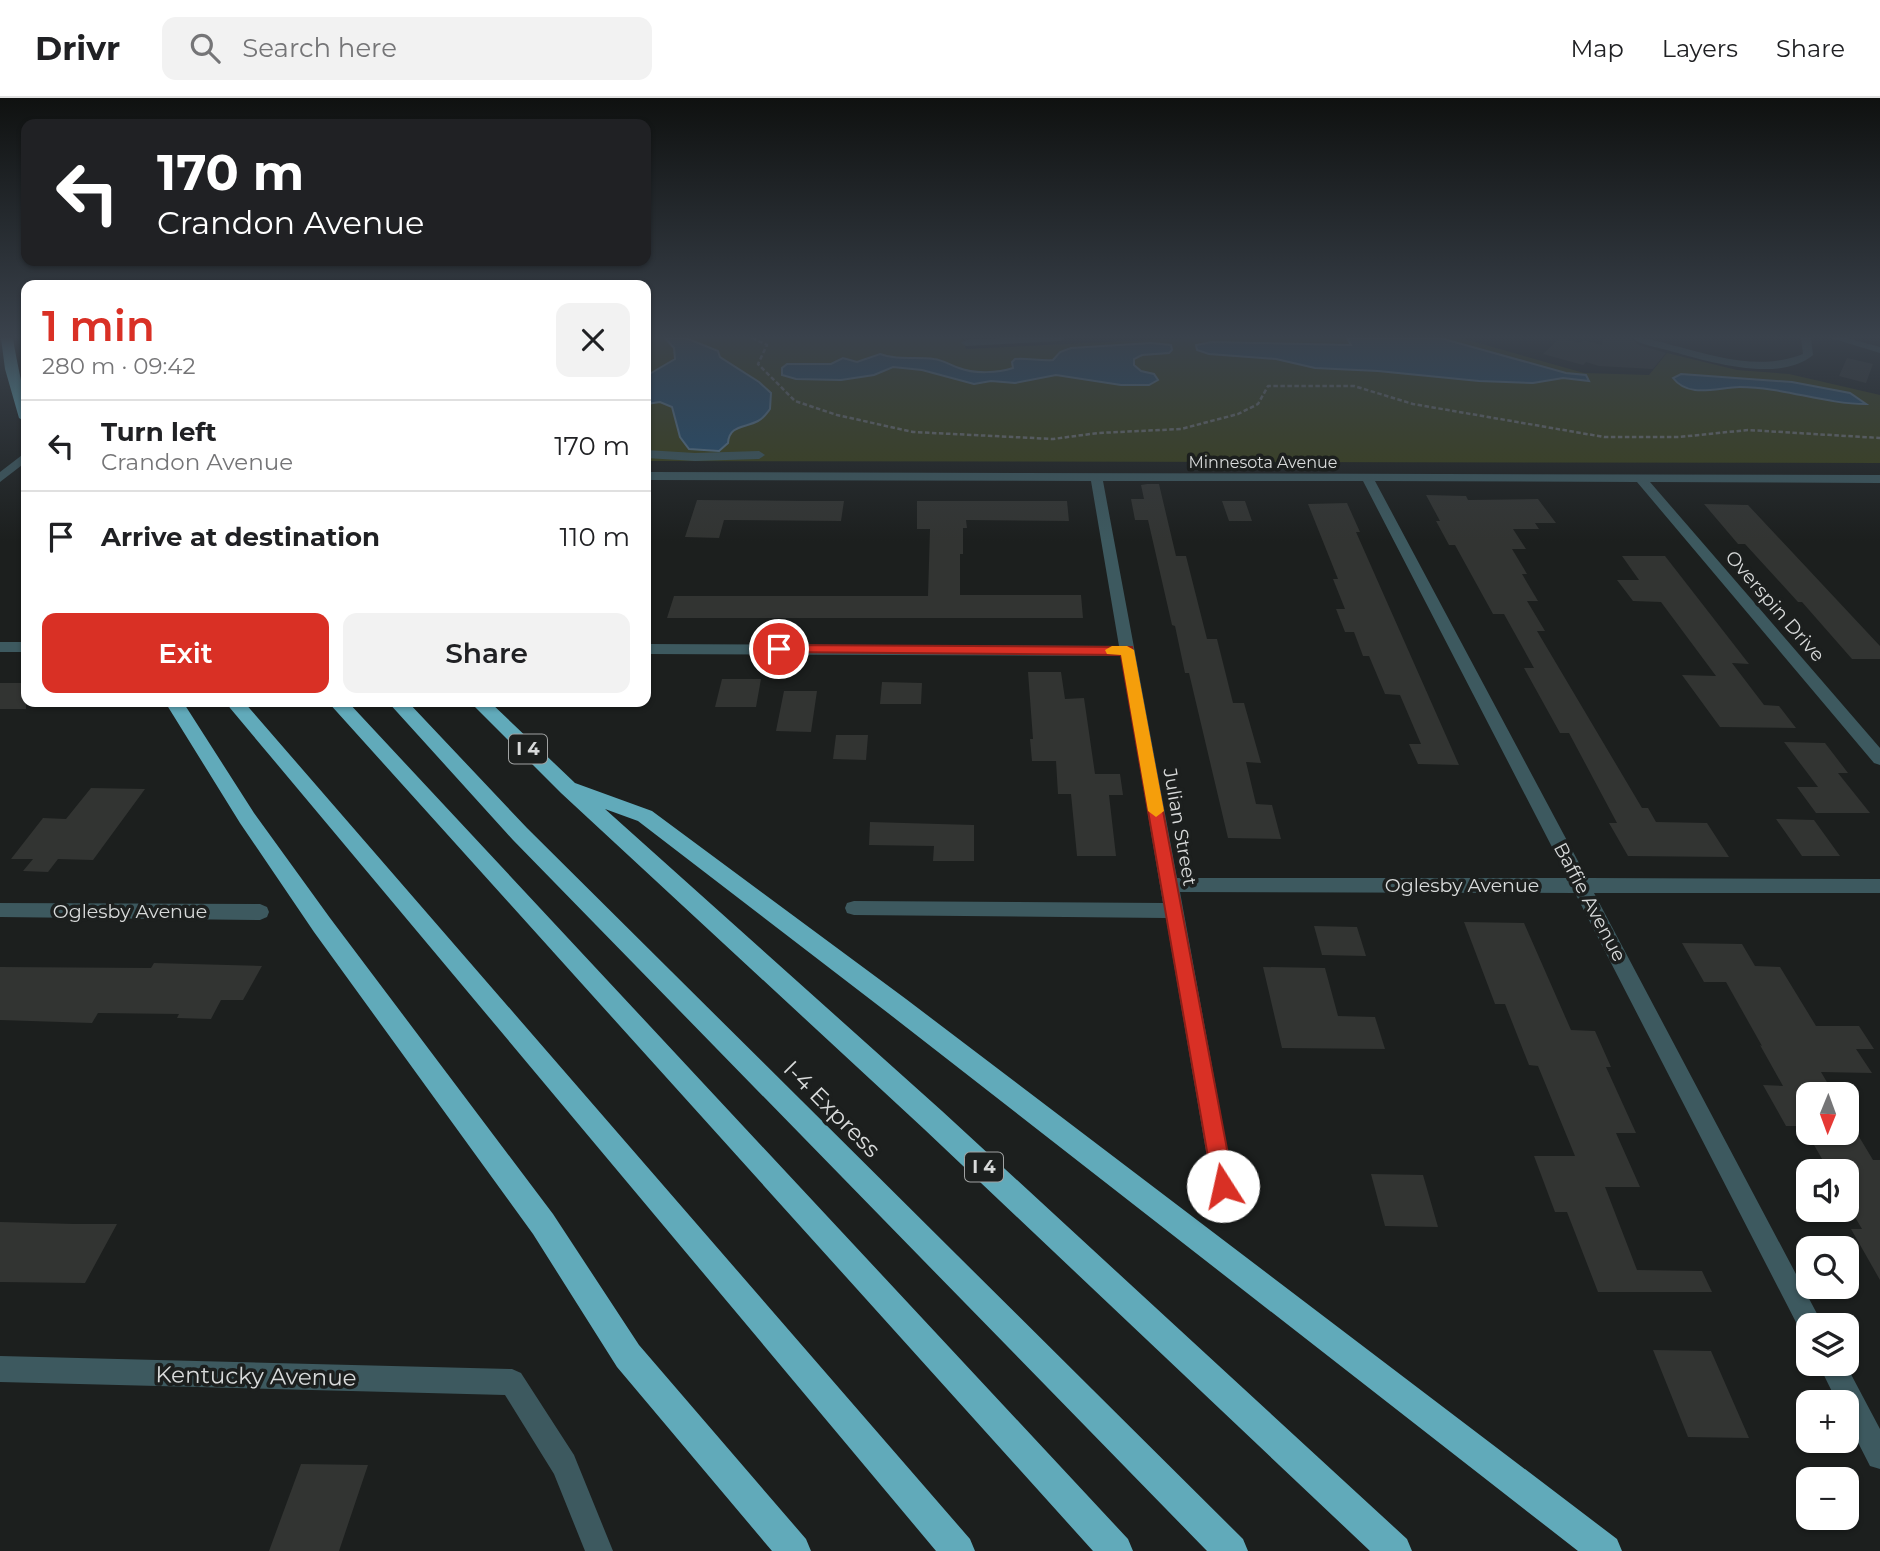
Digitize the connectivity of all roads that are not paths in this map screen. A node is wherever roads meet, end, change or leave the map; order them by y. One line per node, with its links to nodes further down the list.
1 (651, 454): 2 (street)
2 (760, 455)
3 (21, 460): 5 (street)
4 (21, 474): 5 (street)
5 (2, 475)
6 (651, 476): 7 (street, Minnesota Avenue)
7 (1096, 477): 9 (street, Minnesota Avenue); 14 (street, Julian Street)
8 (1640, 478): 9 (street, Minnesota Avenue); 10 (street, Minnesota Avenue); 20 (street, Overspin Drive)
9 (1368, 479): 23 (street, Baffie Avenue)
10 (1880, 479)
11 (0, 647): 12 (street)
12 (21, 647)
13 (651, 649): 14 (street)
14 (1127, 650): 22 (street, Julian Street)
15 (177, 707): 35 (highway)
16 (238, 707): 36 (highway)
17 (342, 707): 37 (highway)
18 (402, 707): 38 (highway, I-4 Express)
19 (484, 707): 21 (highway, I 4)
20 (1880, 759)
21 (568, 788): 39 (highway, I 4); 40 (highway)
22 (1169, 885): 23 (street, Oglesby Avenue); 27 (street, Julian Street)
23 (1581, 885): 24 (street, Oglesby Avenue); 30 (street, Baffie Avenue)
24 (1880, 886)
25 (854, 908): 27 (street)
26 (0, 910): 28 (street, Oglesby Avenue)
27 (1174, 911): 29 (street, Julian Street)
28 (260, 912)
29 (1223, 1186)
30 (1805, 1313)
31 (0, 1369): 34 (street, Kentucky Avenue)
32 (1838, 1376): 33 (street)
33 (1880, 1456)
34 (600, 1551)
35 (794, 1551)
36 (958, 1551)
37 (1115, 1551)
38 (1231, 1551)
39 (1395, 1551)
40 (1605, 1551)

